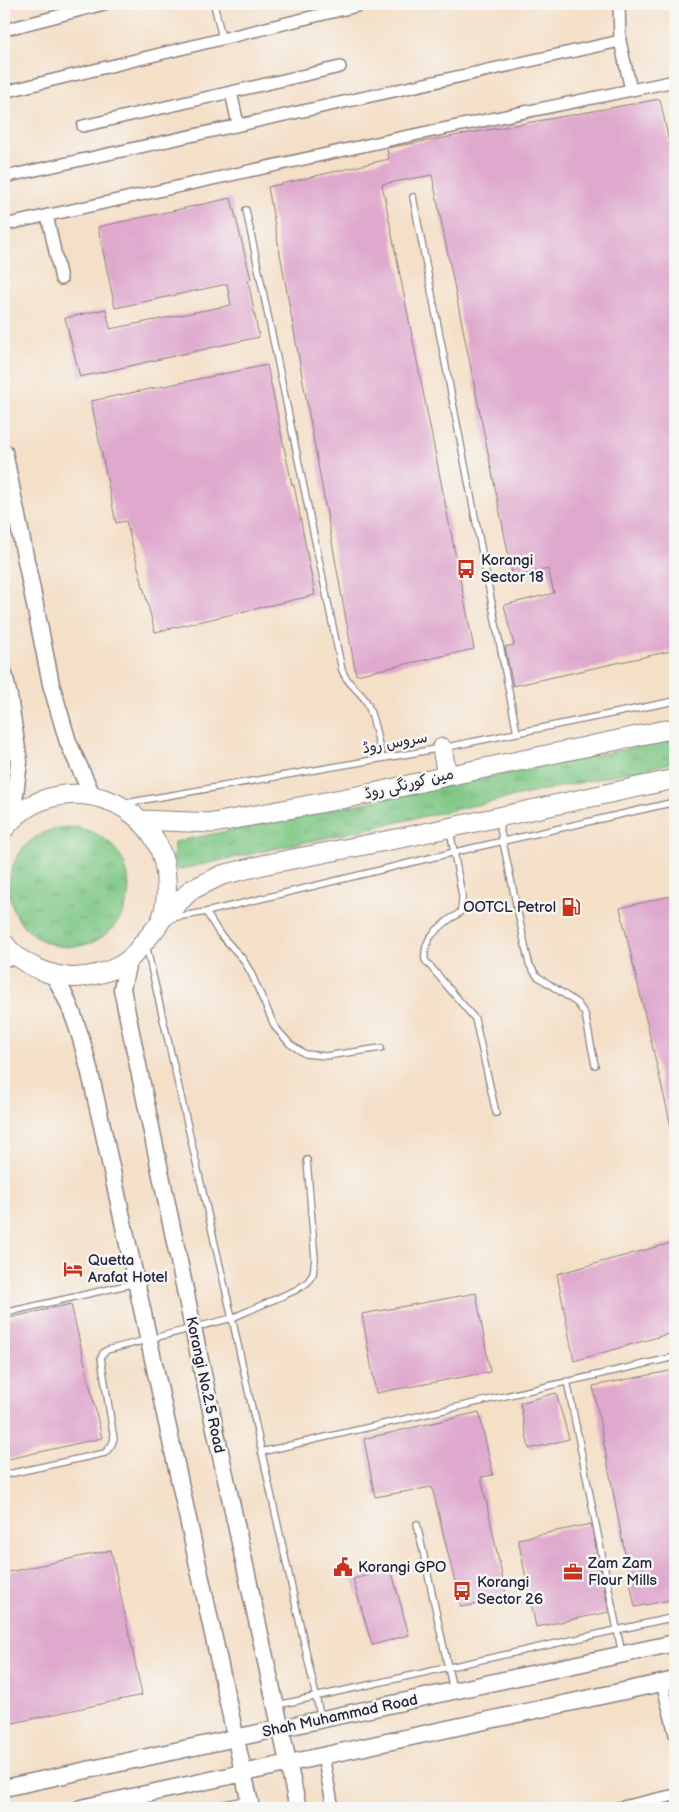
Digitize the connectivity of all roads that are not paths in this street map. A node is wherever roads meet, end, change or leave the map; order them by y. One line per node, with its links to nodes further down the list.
1 (104, 4): 5 (street)
2 (214, 4): 7 (lane)
3 (365, 4): 7 (street)
4 (619, 4): 8 (street)
5 (82, 6): 6 (street)
6 (4, 30)
7 (222, 38): 12 (street)
8 (620, 41): 11 (street); 14 (street)
9 (340, 67): 13 (street)
10 (675, 80): 11 (street)
11 (631, 90): 19 (street)
12 (4, 92)
13 (231, 92): 14 (street); 15 (street)
14 (238, 124): 16 (street)
15 (83, 126)
16 (4, 177)
17 (412, 197): 27 (lane)
18 (246, 210): 29 (lane)
19 (47, 215): 20 (street); 21 (street)
20 (4, 225)
21 (61, 279)
22 (4, 452): 32 (street)
23 (4, 674): 24 (street)
24 (6, 692): 37 (street)
25 (675, 701): 27 (lane, سروس روڈ)
26 (675, 728): 30 (main road, مین کورنگی روڈ)
27 (517, 733): 28 (lane, سروس روڈ)
28 (442, 748): 29 (lane, سروس روڈ); 30 (main road)
29 (382, 758): 34 (lane, سروس روڈ)
30 (447, 776): 36 (main road, مین کورنگی روڈ)
31 (675, 779): 35 (main road)
32 (92, 795): 34 (main road); 37 (main road)
33 (675, 802): 39 (lane)
34 (119, 804): 36 (main road)
35 (498, 817): 38 (main road); 39 (lane)
36 (140, 820): 42 (main road)
37 (8, 823)
38 (449, 828): 40 (lane); 42 (main road)
39 (503, 842): 40 (lane); 48 (lane)
40 (455, 852): 41 (lane); 49 (lane)
41 (206, 912): 42 (lane); 47 (lane)
42 (161, 920): 43 (main road)
43 (145, 941): 45 (main road); 53 (lane)
44 (4, 949): 46 (main road)
45 (128, 961): 46 (main road); 54 (street, Korangi No.2.5 Road)
46 (52, 974): 51 (street)
47 (381, 1048)
48 (595, 1065)
49 (496, 1113)
50 (307, 1160): 53 (lane)
51 (136, 1283): 52 (lane); 55 (street)
52 (4, 1313)
53 (232, 1318): 54 (lane); 58 (lane)
54 (193, 1328): 55 (lane); 69 (street, Korangi No.2.5 Road)
55 (149, 1340): 59 (lane); 74 (street)
56 (675, 1356): 57 (lane)
57 (567, 1381): 58 (lane); 62 (lane)
58 (261, 1452): 68 (lane)
59 (4, 1475)
60 (417, 1524): 65 (lane)
61 (675, 1617): 62 (lane)
62 (617, 1629): 64 (lane); 65 (lane)
63 (675, 1643): 64 (street, Shah Muhammad Road)
64 (622, 1654): 67 (street, Shah Muhammad Road)
65 (448, 1668): 67 (lane); 68 (lane)
66 (669, 1681): 71 (street); 75 (street)
67 (453, 1691): 70 (street, Shah Muhammad Road)
68 (316, 1696): 69 (lane); 70 (lane)
69 (276, 1705): 72 (street, Korangi No.2.5 Road)
70 (322, 1720): 72 (street, Shah Muhammad Road)
71 (674, 1721): 73 (street)
72 (281, 1729): 74 (street, Shah Muhammad Road); 76 (street, Korangi No.2.5 Road)
73 (675, 1734)
74 (235, 1738): 77 (street); 78 (street, Shah Muhammad Road)
75 (323, 1756): 76 (street); 85 (street)
76 (288, 1763): 77 (street); 84 (street, Korangi No.2.5 Road)
77 (243, 1773): 80 (street); 82 (street)
78 (4, 1788)
79 (675, 1795): 81 (street)
80 (250, 1805): 83 (street)
81 (631, 1807): 86 (street)
82 (81, 1808)
83 (219, 1808)
84 (298, 1808)
85 (333, 1808)
86 (618, 1808)

